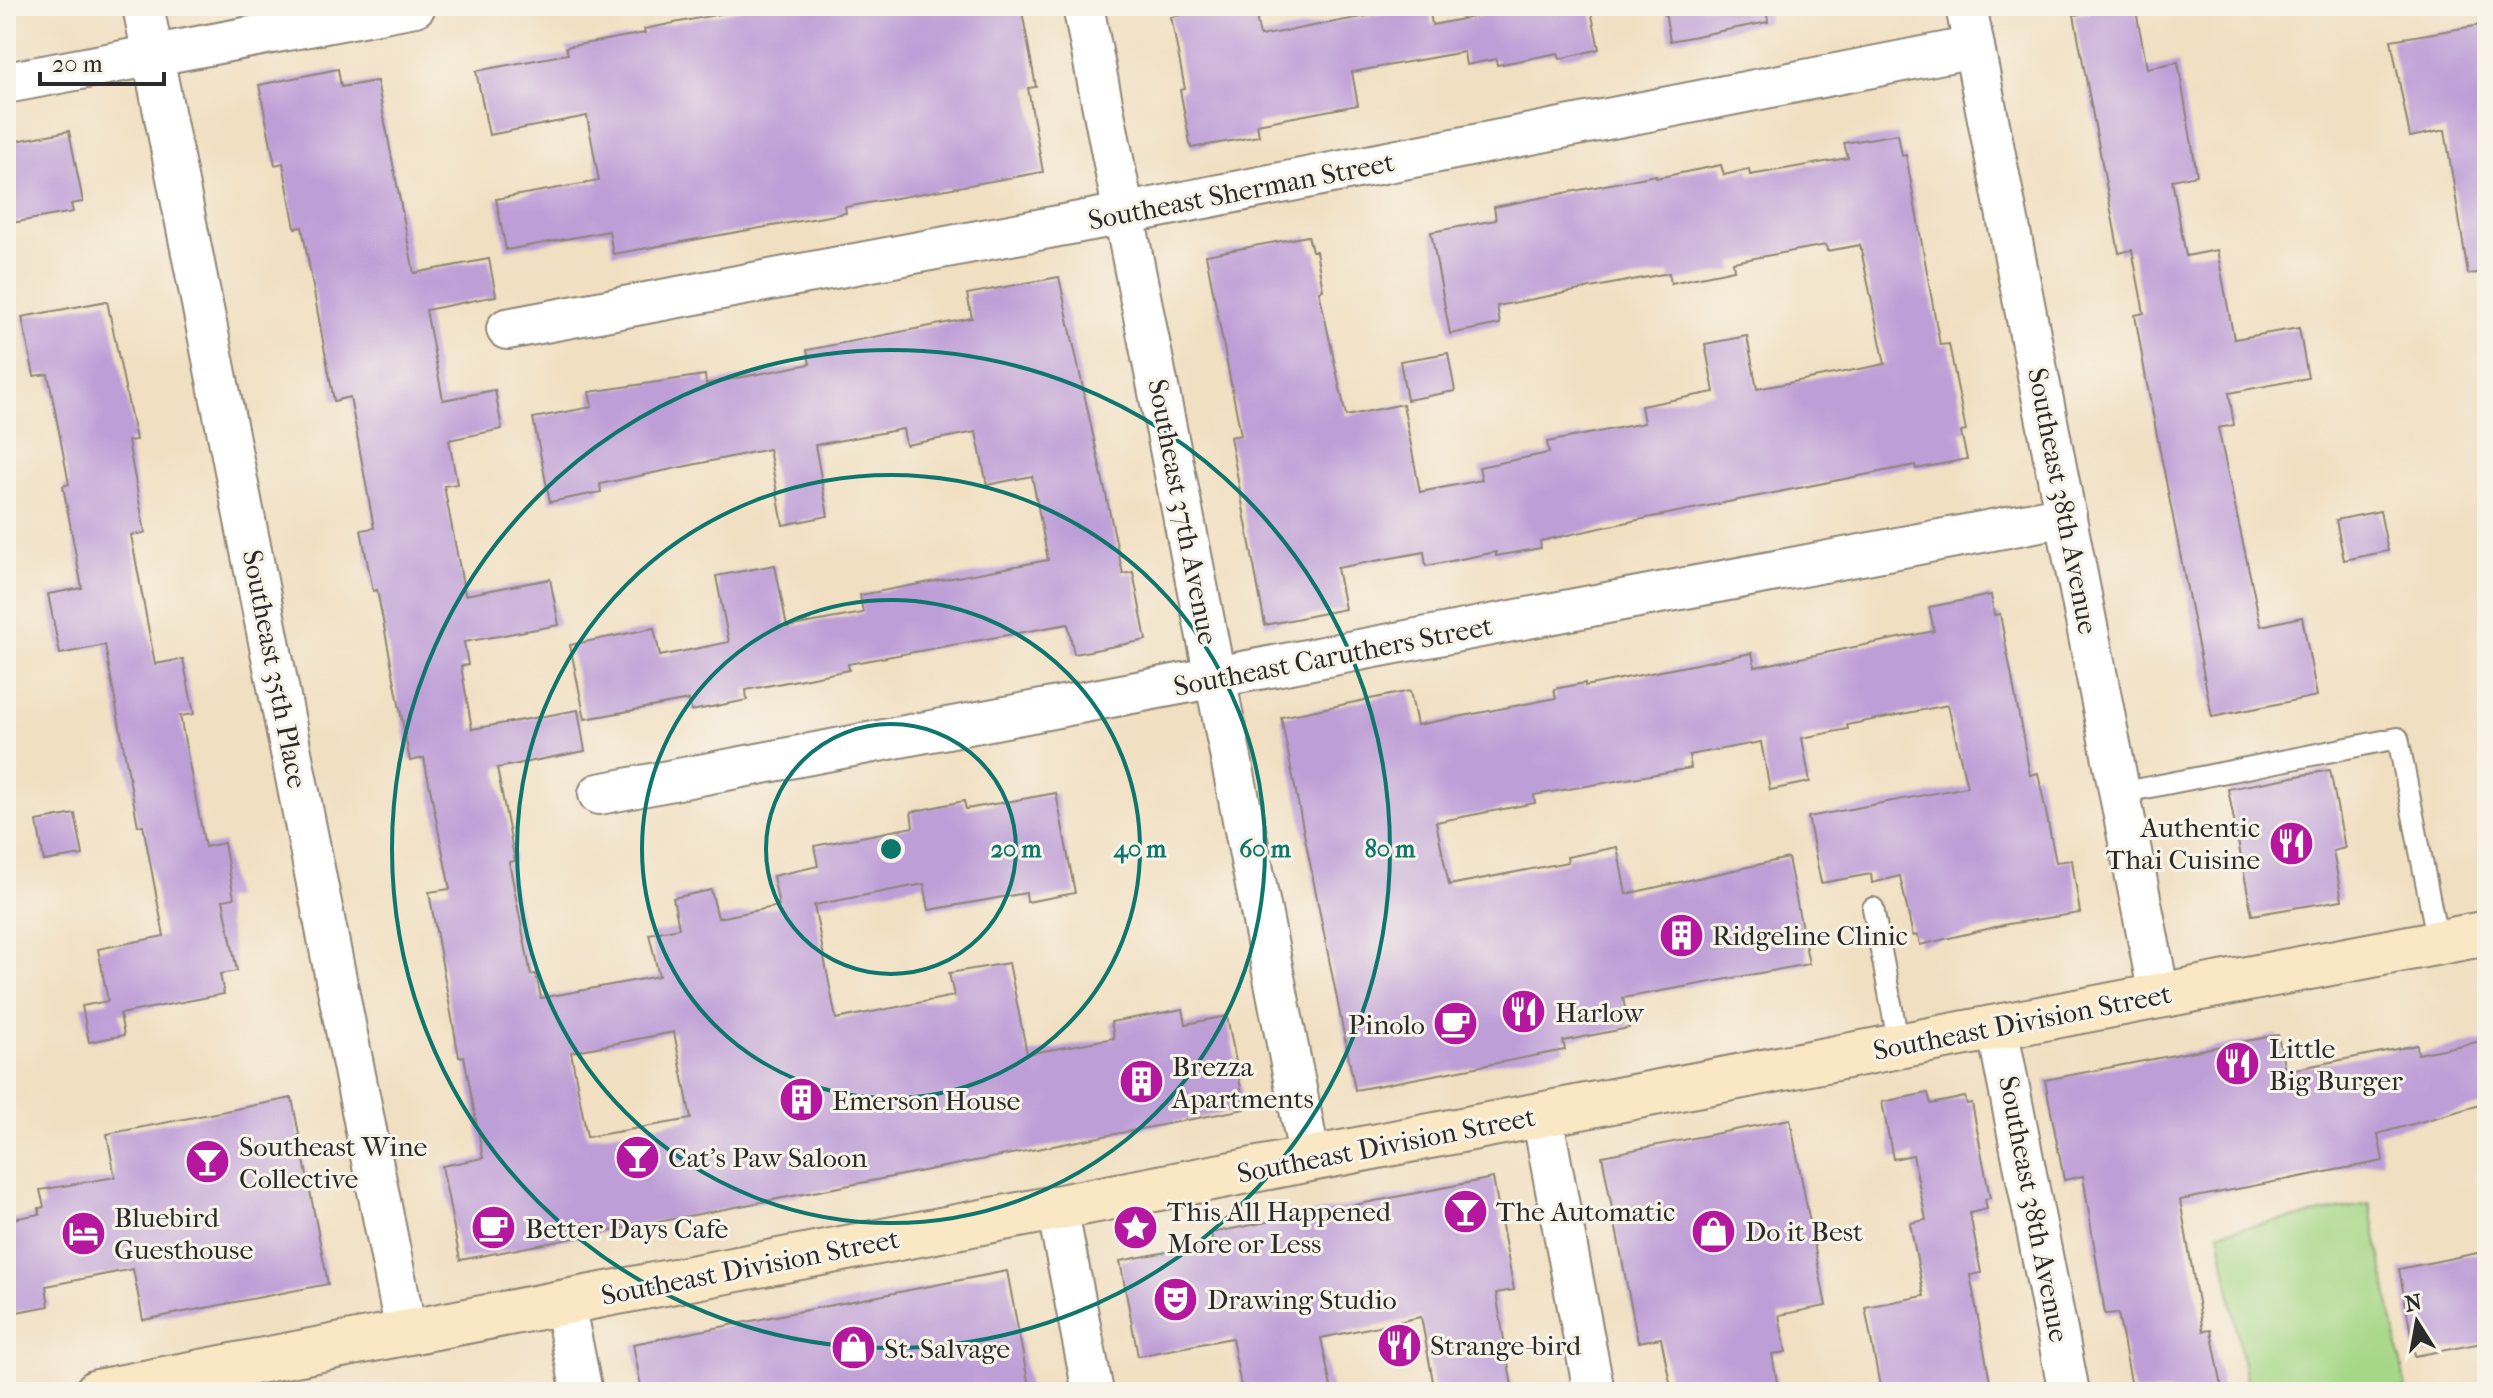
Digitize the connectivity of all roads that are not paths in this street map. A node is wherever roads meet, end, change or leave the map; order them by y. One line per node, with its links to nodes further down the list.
1 (143, 6): 6 (street, Southeast 35th Place)
2 (415, 6): 6 (street)
3 (1083, 6): 8 (street, Southeast 37th Avenue)
4 (1966, 6): 5 (street, Southeast 38th Avenue)
5 (1974, 47): 8 (street, Southeast Sherman Street); 10 (street, Southeast 38th Avenue)
6 (153, 56): 7 (street); 24 (street, Southeast 35th Place)
7 (6, 83)
8 (1123, 214): 9 (street, Southeast Sherman Street); 11 (street, Southeast 37th Avenue)
9 (507, 329)
10 (2066, 516): 11 (street, Southeast Caruthers Street); 12 (street, Southeast 38th Avenue)
11 (1217, 679): 13 (street, Southeast Caruthers Street); 21 (street, Southeast 37th Avenue)
12 (2120, 793): 16 (lane); 17 (street, Southeast 38th Avenue)
13 (599, 794)
14 (1873, 908): 19 (lane)
15 (2487, 933): 16 (main road, Southeast Division Street)
16 (2438, 943): 17 (main road, Southeast Division Street)
17 (2159, 995): 18 (main road, Southeast Division Street)
18 (1997, 1027): 19 (main road, Southeast Division Street); 29 (street, Southeast 38th Avenue)
19 (1899, 1046): 20 (main road, Southeast Division Street)
20 (1542, 1115): 21 (main road, Southeast Division Street); 28 (street)
21 (1310, 1160): 22 (main road, Southeast Division Street)
22 (1057, 1208): 23 (main road, Southeast Division Street); 27 (street)
23 (564, 1303): 24 (main road, Southeast Division Street); 26 (street)
24 (406, 1332): 25 (main road, Southeast Division Street)
25 (97, 1392)
26 (582, 1392)
27 (1093, 1392)
28 (1594, 1392)
29 (2069, 1392)

